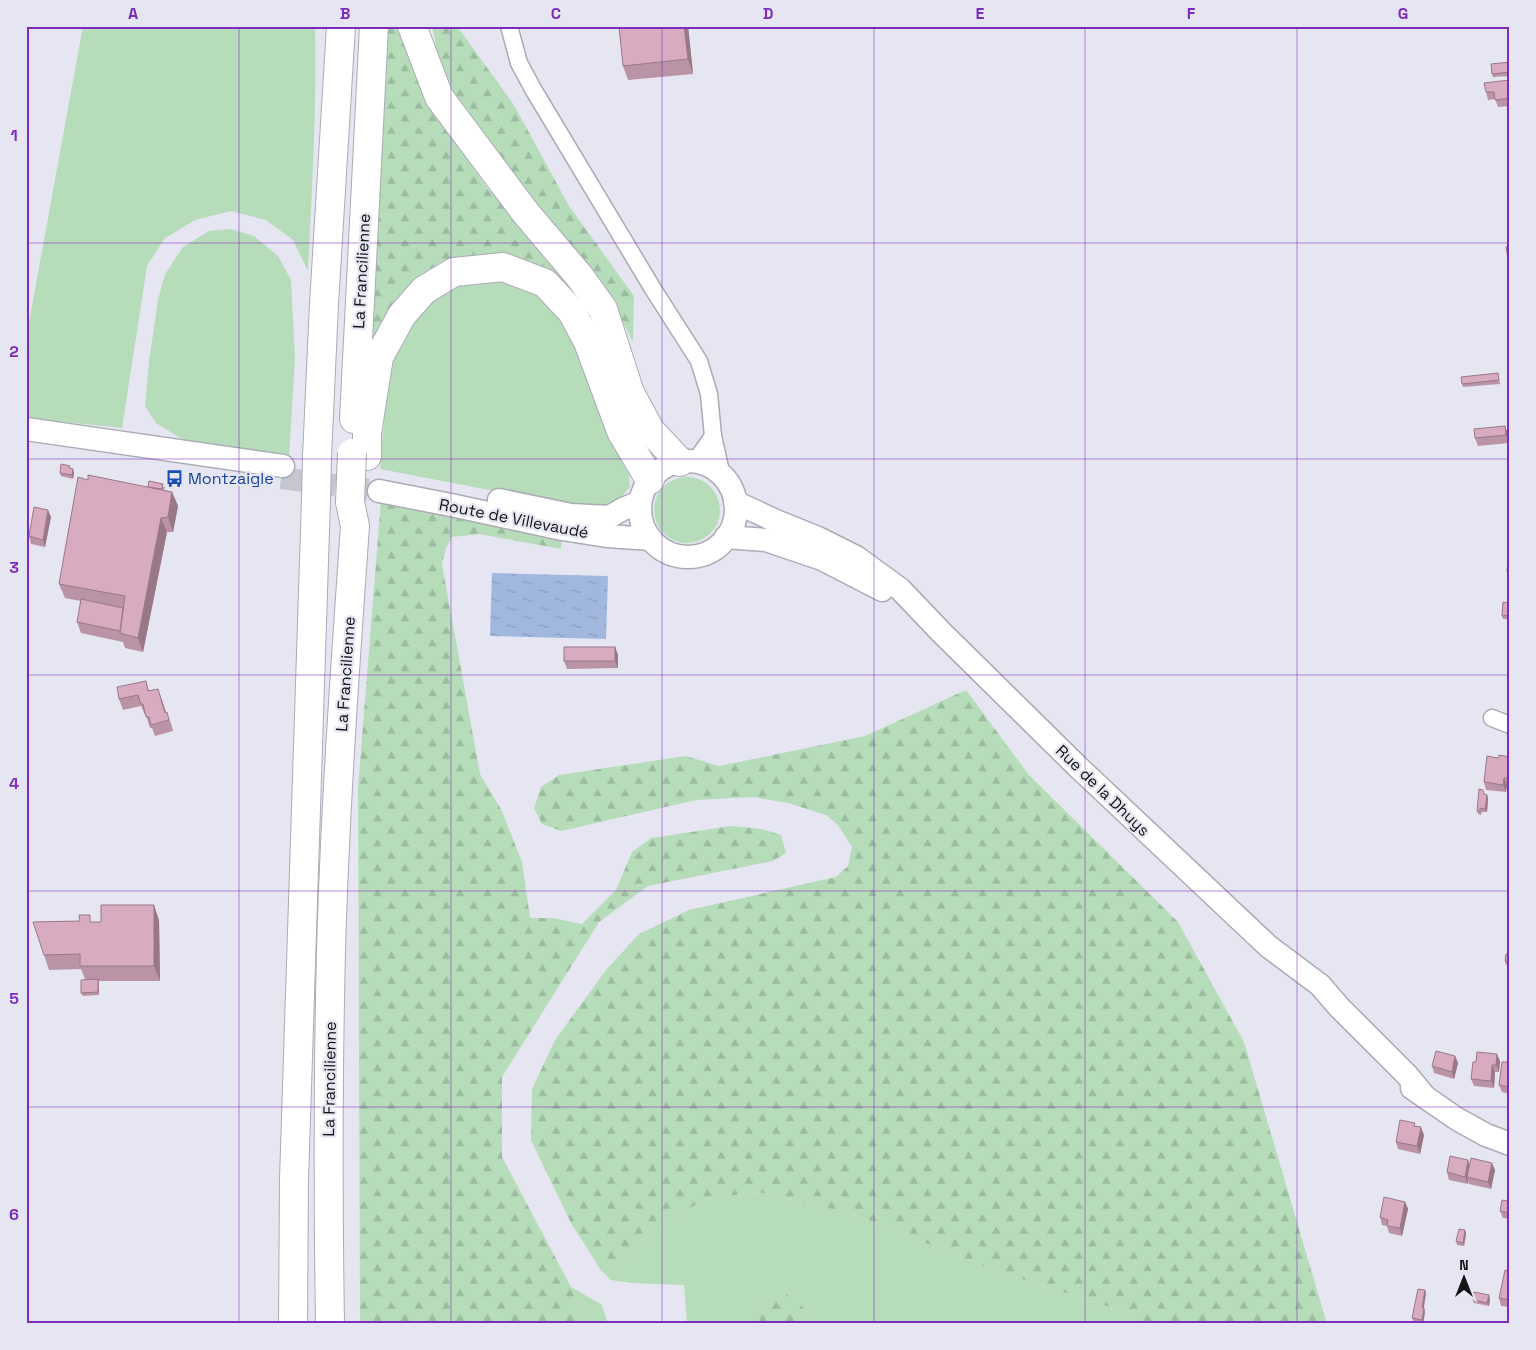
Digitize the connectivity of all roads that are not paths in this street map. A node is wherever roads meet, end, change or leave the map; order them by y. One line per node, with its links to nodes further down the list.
1 (326, 26): 6 (highway)
2 (341, 26): 6 (highway, La Francilienne)
3 (374, 26): 10 (highway, La Francilienne)
4 (412, 26): 11 (highway)
5 (509, 26): 8 (street)
6 (338, 78): 22 (highway, La Francilienne, bridge)
7 (26, 429): 9 (main road)
8 (713, 436): 11 (street); 12 (street)
9 (26, 442)
10 (360, 454): 13 (highway); 14 (highway, La Francilienne)
11 (687, 462): 12 (main road); 13 (main road)
12 (722, 476): 15 (main road)
13 (645, 491): 14 (main road, Route de Villevaudé); 17 (main road)
14 (366, 500): 17 (main road, Route de Villevaudé); 23 (highway, La Francilienne)
15 (735, 502): 16 (main road); 18 (main road, Rue de la Dhuys)
16 (726, 537): 17 (main road); 18 (main road, Rue de la Dhuys)
17 (651, 539)
18 (941, 632): 21 (main road, Rue de la Dhuys)
19 (1492, 718): 20 (street)
20 (1510, 725)
21 (1510, 1144)
22 (293, 1324)
23 (330, 1324)

